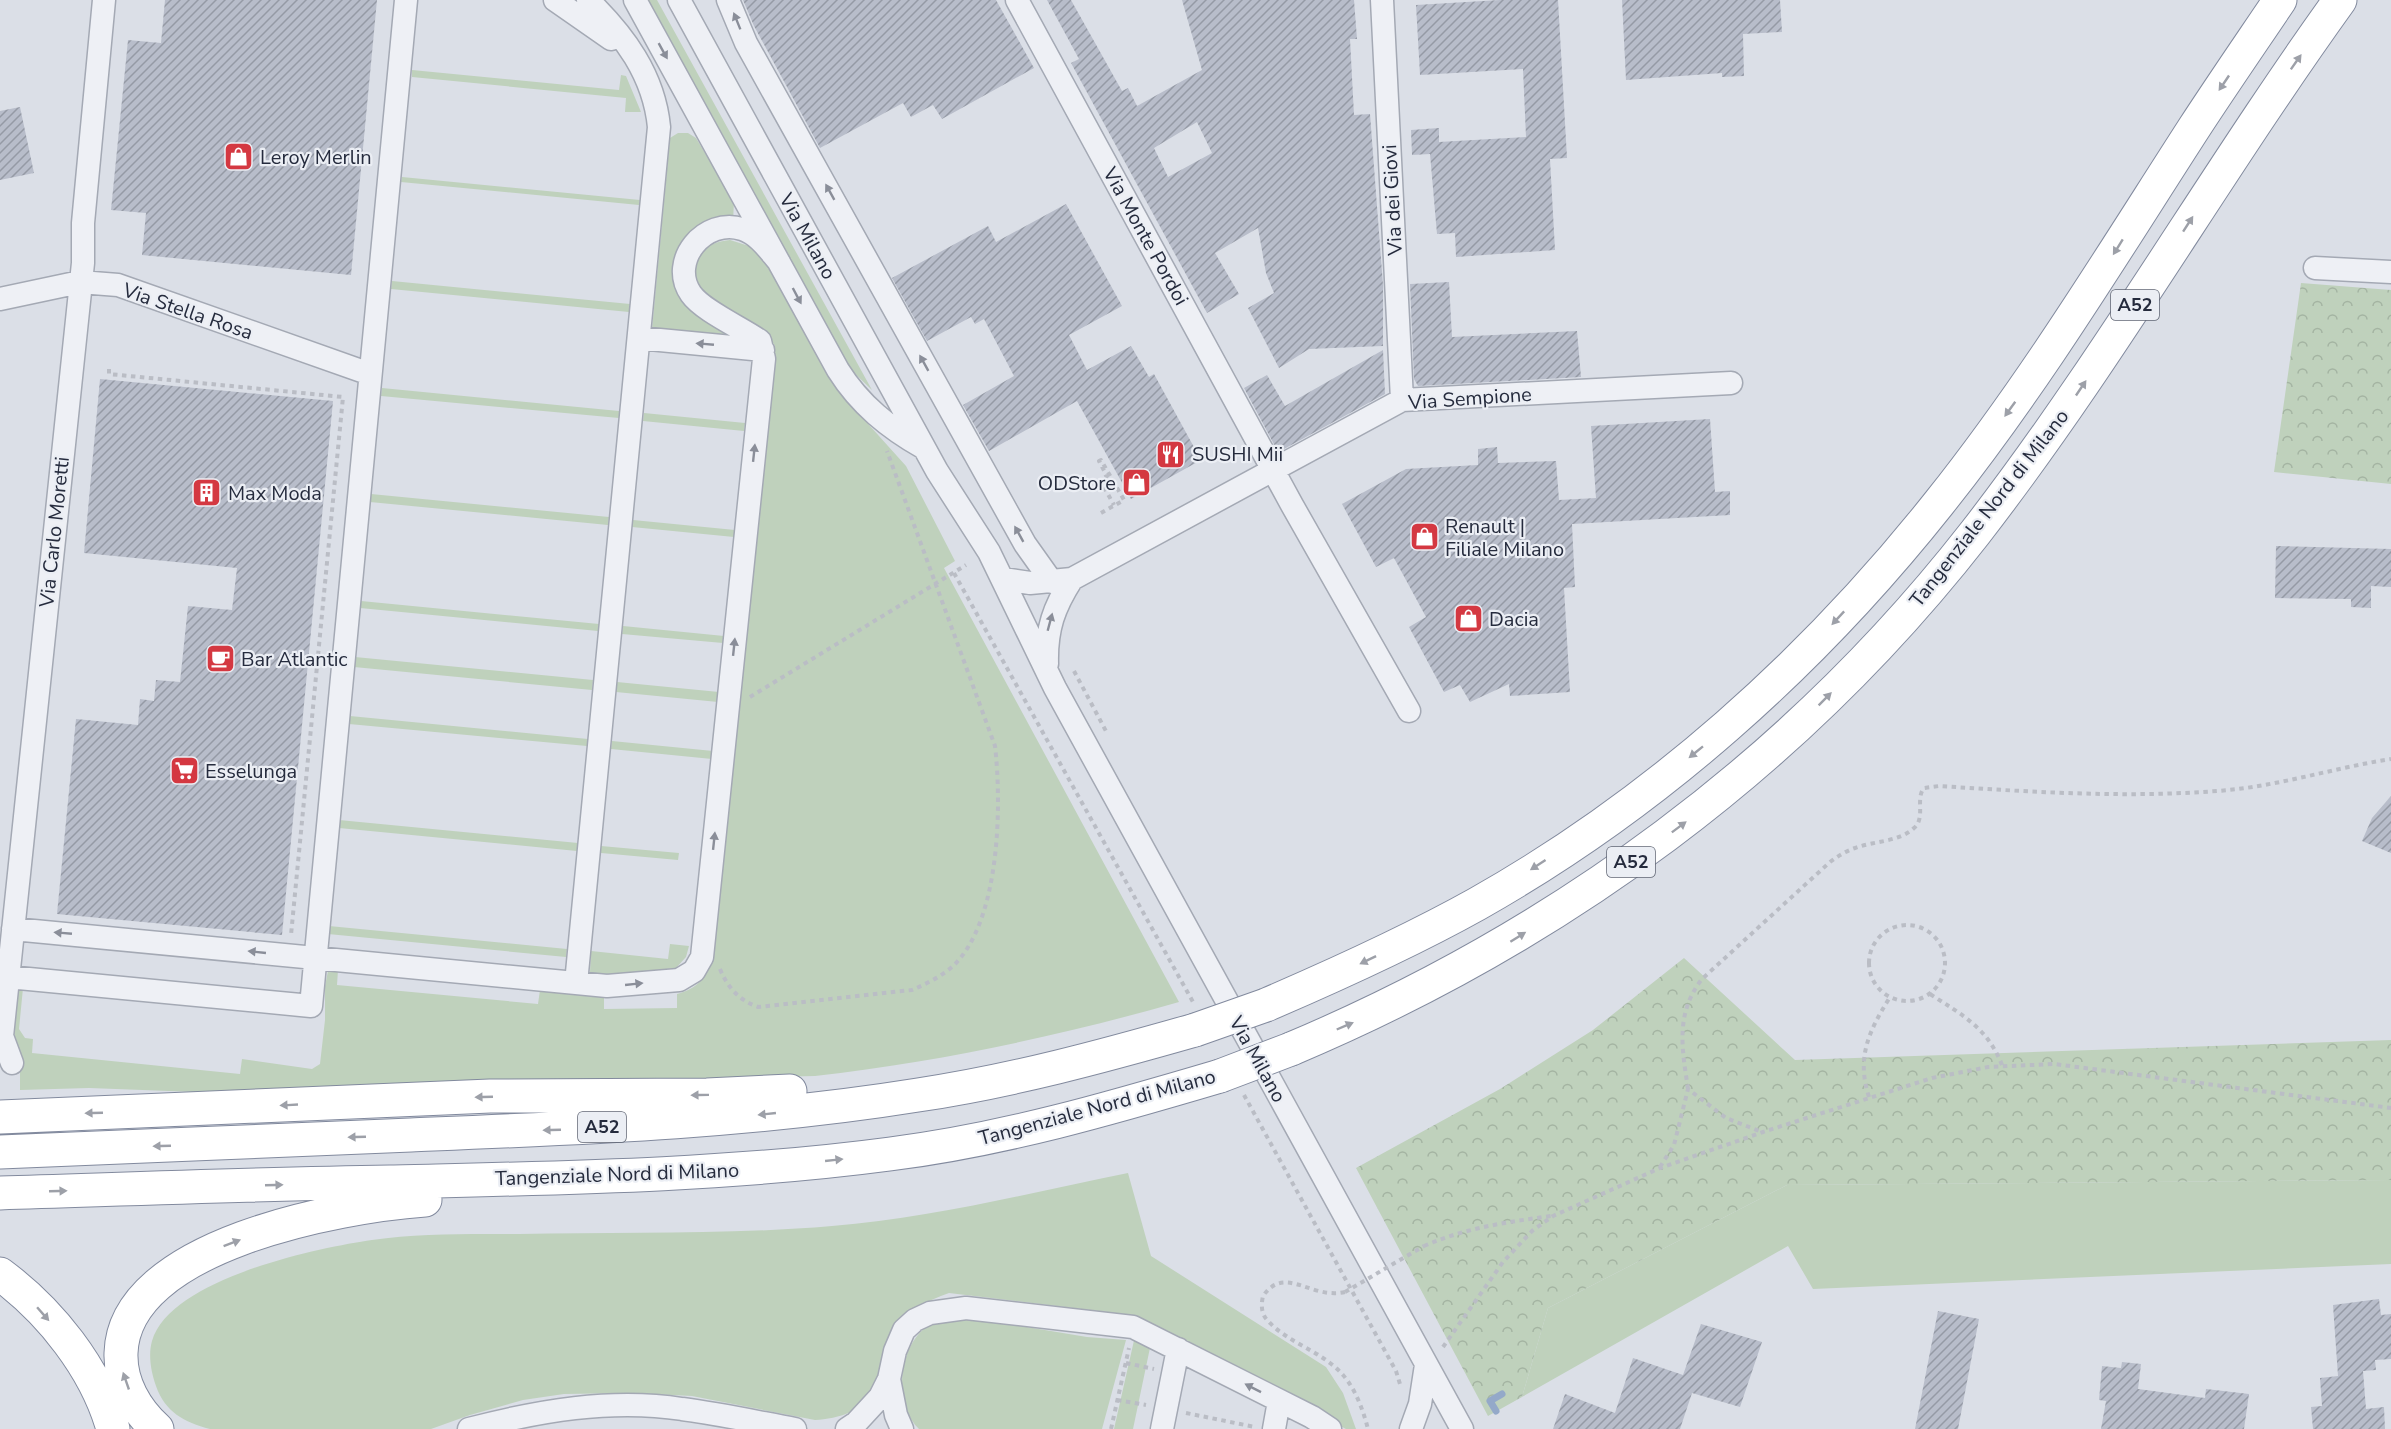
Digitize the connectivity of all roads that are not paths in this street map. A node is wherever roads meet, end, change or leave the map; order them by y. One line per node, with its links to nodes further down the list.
1 (105, 0): 16 (street, Via Carlo Moretti)
2 (406, 0): 20 (street)
3 (555, 0): 12 (street)
4 (588, 0): 12 (street)
5 (635, 0): 13 (street, one-way to 13)
6 (678, 0): 23 (street, Via Milano)
7 (728, 0): 27 (street, one-way to 7)
8 (1017, 0): 25 (street, Via Monte Pordoi)
9 (1382, 0): 22 (street, Via dei Giovi)
10 (2280, 0): 34 (highway, A52, one-way to 34, bridge)
11 (2340, 0): 38 (highway, Tangenziale Nord di Milano / A52, one-way to 11, bridge)
12 (641, 66): 18 (street)
13 (779, 262): 19 (street); 23 (street, one-way to 23)
14 (2315, 268): 15 (street)
15 (2391, 272)
16 (80, 282): 17 (street, Via Stella Rosa); 20 (street, Via Stella Rosa); 30 (street, Via Carlo Moretti)
17 (0, 298)
18 (639, 338): 19 (street, one-way to 18); 33 (street)
19 (763, 350): 33 (street, one-way to 19)
20 (370, 374): 31 (street)
21 (1731, 383): 22 (street, Via Sempione)
22 (1402, 400): 25 (street, Via Sempione)
23 (925, 449): 24 (street, Via Milano)
24 (937, 471): 26 (street, Via Milano); 28 (street, Via Milano)
25 (1274, 471): 27 (street, Via Sempione); 29 (street, Via Monte Pordoi)
26 (1003, 579): 27 (street, Via Sempione); 28 (street, Via Milano)
27 (1062, 580): 28 (street, one-way to 27)
28 (1051, 679): 42 (street, Via Milano)
29 (1409, 711)
30 (13, 929): 31 (street, one-way to 30); 32 (street, Via Carlo Moretti)
31 (315, 958): 32 (street); 33 (street)
32 (8, 977): 35 (street, Via Carlo Moretti)
33 (576, 983)
34 (1195, 1030): 36 (highway, one-way to 36); 37 (highway, A52, one-way to 37)
35 (12, 1063)
36 (0, 1117)
37 (0, 1152)
38 (734, 1170): 39 (highway, Tangenziale Nord di Milano / A52, one-way to 38); 47 (highway, one-way to 38)
39 (0, 1192)
40 (0, 1274): 46 (highway, one-way to 46)
41 (1178, 1350): 43 (street); 44 (street, one-way to 41); 45 (street)
42 (1426, 1365): 54 (street); 55 (street, Via Milano)
43 (889, 1378): 50 (street); 51 (street)
44 (1279, 1401): 52 (street); 53 (street)
45 (1164, 1419)
46 (113, 1429)
47 (157, 1429)
48 (470, 1429): 49 (street)
49 (795, 1429)
50 (847, 1429)
51 (902, 1429)
52 (1274, 1429)
53 (1330, 1429)
54 (1411, 1429)
55 (1462, 1429)

